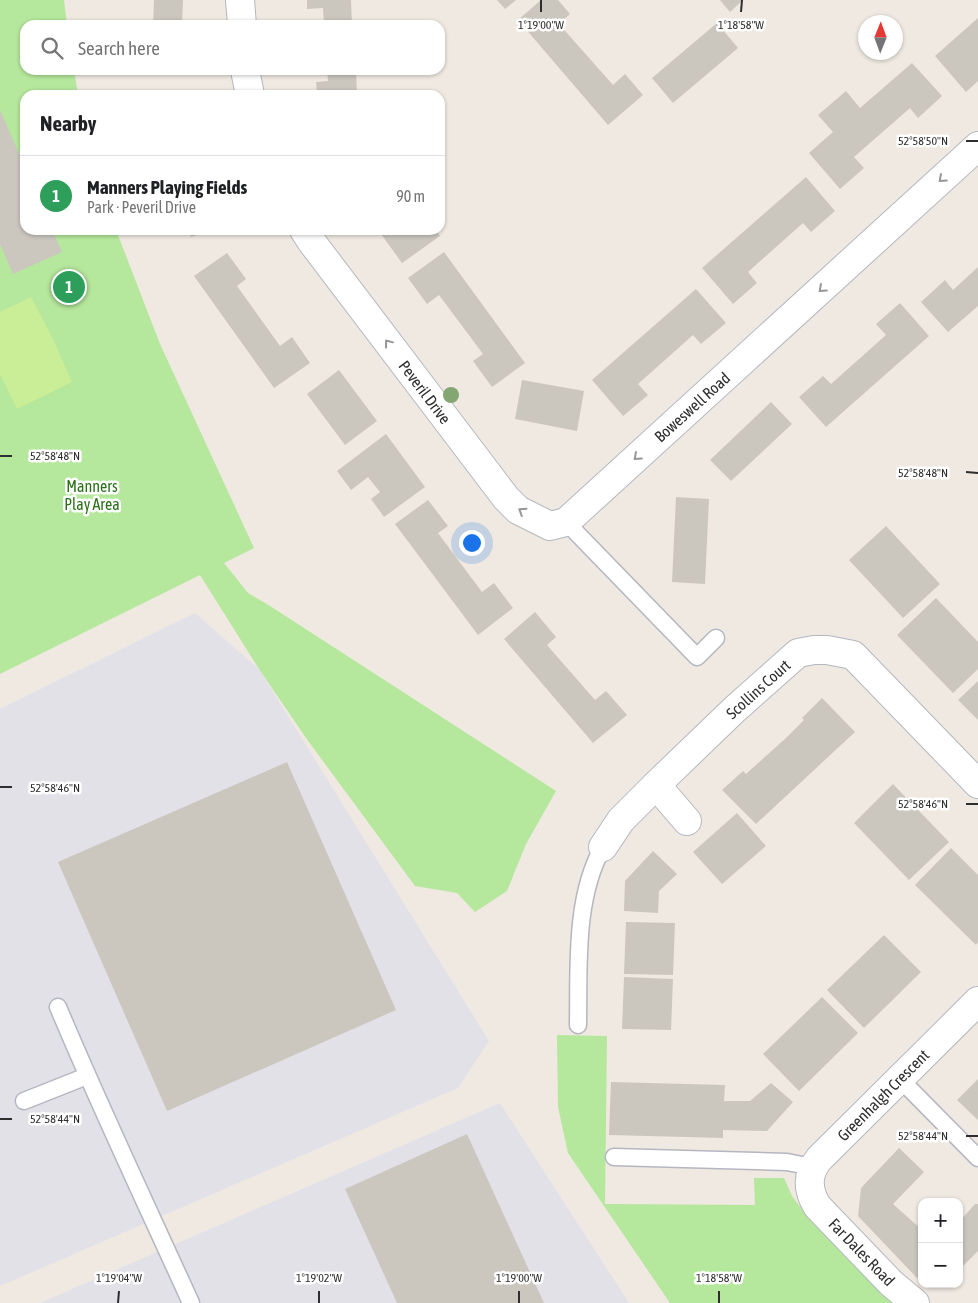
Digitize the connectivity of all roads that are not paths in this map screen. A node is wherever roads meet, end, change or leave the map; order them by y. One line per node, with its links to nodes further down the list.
1 (240, 0): 2 (street)
2 (242, 20)
3 (246, 75): 4 (street)
4 (249, 90)
5 (978, 146): 7 (street, Boweswell Road, one-way to 7)
6 (307, 235): 7 (street, Peveril Drive, one-way to 6)
7 (566, 522): 8 (lane)
8 (716, 638)
9 (978, 784): 10 (street, Scollins Court)
10 (656, 785): 11 (street); 12 (street, Scollins Court)
11 (687, 821)
12 (603, 848): 15 (lane)
13 (978, 1002): 17 (street, Greenhalgh Crescent)
14 (58, 1008): 16 (lane)
15 (578, 1025)
16 (87, 1076): 18 (lane); 22 (lane)
17 (899, 1078): 20 (lane); 21 (street, Greenhalgh Crescent)
18 (24, 1101)
19 (614, 1157): 21 (lane)
20 (978, 1158)
21 (812, 1168): 23 (street, Far Dales Road)
22 (191, 1303)
23 (915, 1303)

